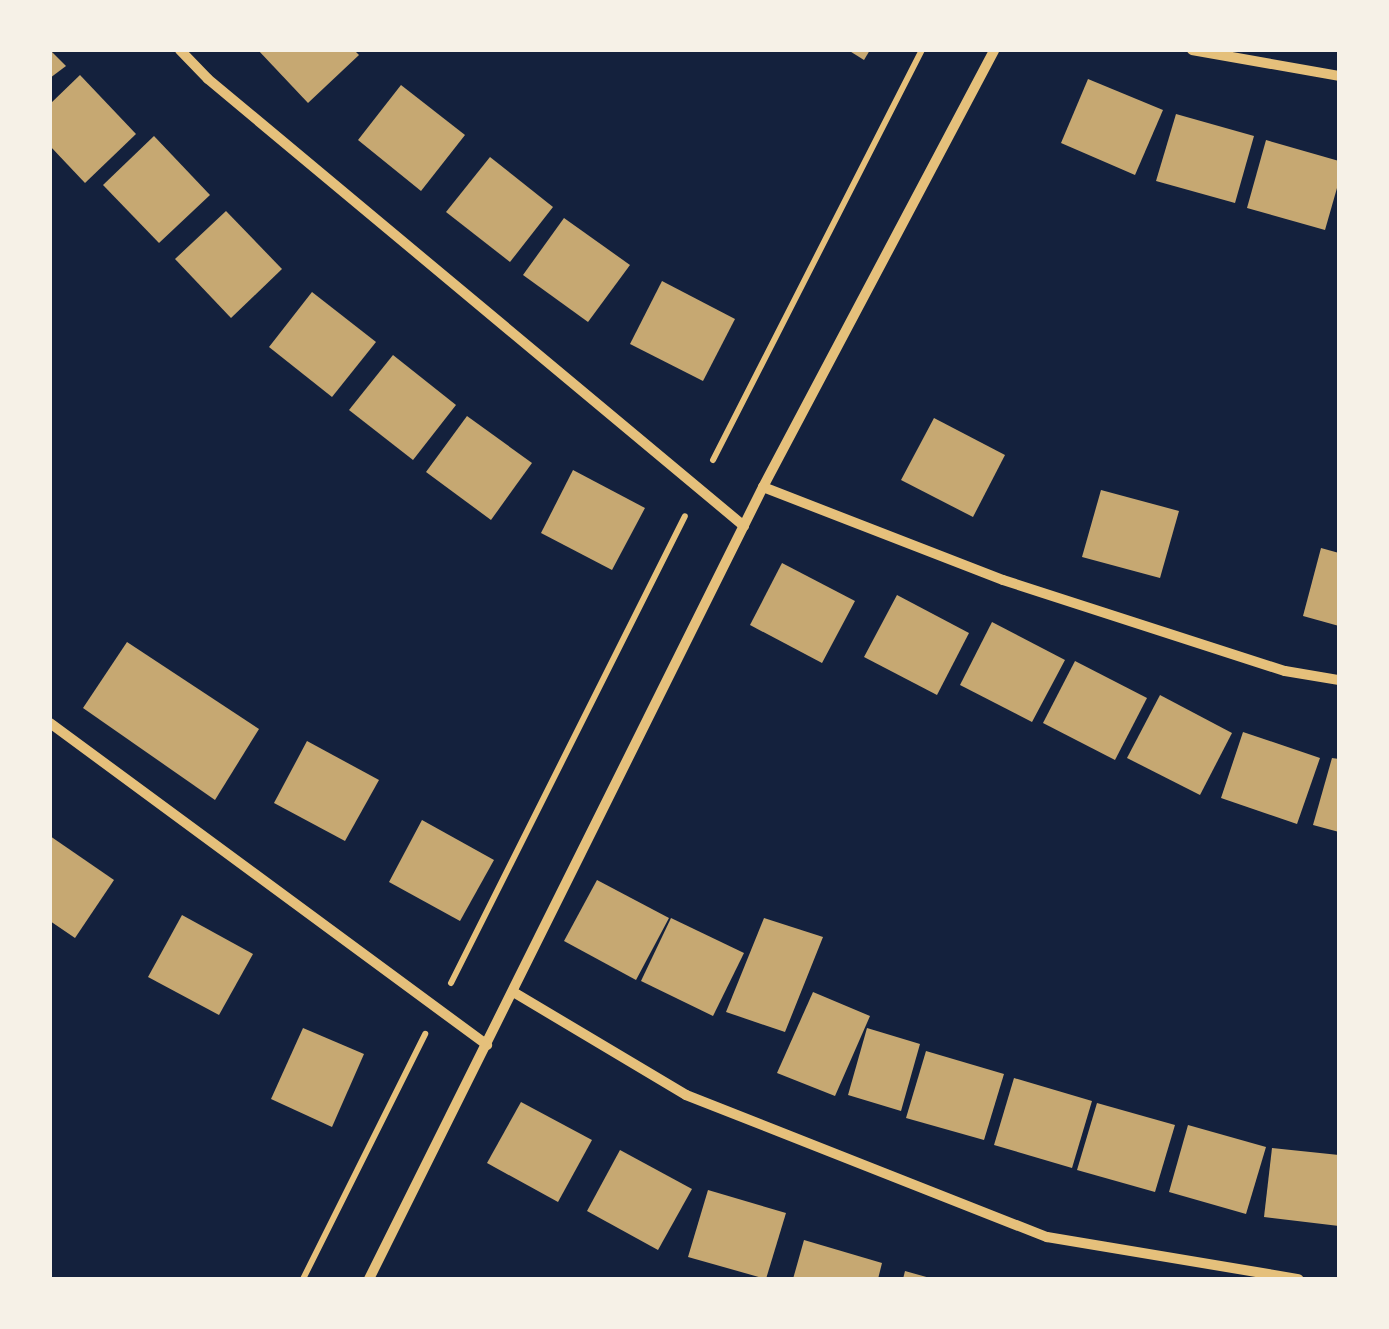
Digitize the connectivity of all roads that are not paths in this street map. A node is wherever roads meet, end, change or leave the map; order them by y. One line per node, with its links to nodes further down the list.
1 (180, 50): 6 (street)
2 (994, 50): 5 (street)
3 (1192, 50): 4 (street)
4 (1339, 76)
5 (763, 486): 6 (street); 7 (street)
6 (744, 526): 9 (street)
7 (1339, 680)
8 (50, 722): 10 (street)
9 (514, 993): 10 (street); 12 (street)
10 (487, 1045): 11 (street)
11 (369, 1279)
12 (1299, 1279)

